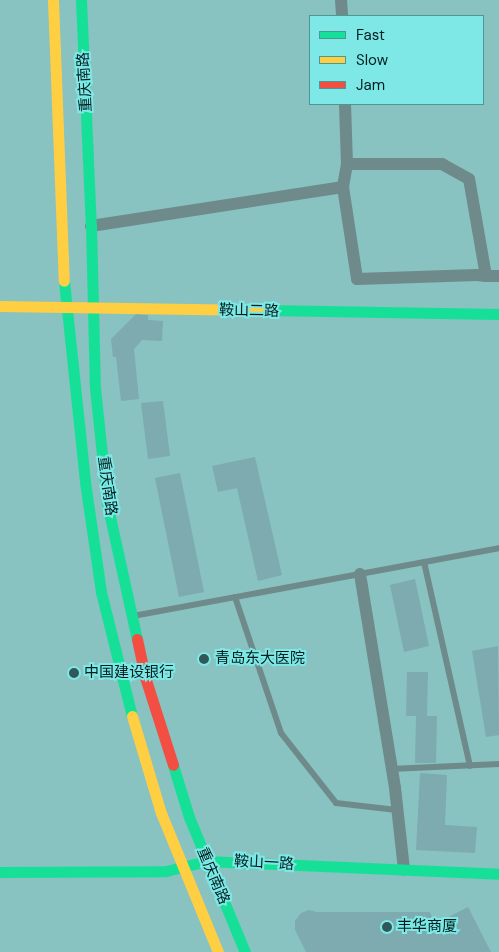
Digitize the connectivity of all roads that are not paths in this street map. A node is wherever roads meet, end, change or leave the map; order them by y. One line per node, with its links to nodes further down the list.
1 (53, 0): 12 (main road, 重庆南路)
2 (81, 0): 8 (main road, 重庆南路)
3 (341, 0): 4 (street)
4 (342, 15)
5 (345, 105): 6 (street)
6 (347, 164): 7 (street); 9 (street)
7 (343, 188): 8 (street); 9 (street)
8 (91, 226): 13 (main road, 重庆南路)
9 (486, 276): 10 (street)
10 (499, 276)
11 (0, 306): 12 (main road, 鞍山二路)
12 (66, 308): 13 (main road, 鞍山二路); 25 (main road, 重庆南路)
13 (93, 308): 14 (main road, 鞍山二路); 19 (main road, 重庆南路)
14 (499, 314)
15 (499, 548): 16 (lane)
16 (424, 562): 17 (lane); 21 (lane)
17 (360, 574): 18 (lane); 22 (street)
18 (235, 597): 19 (lane); 23 (lane)
19 (132, 616): 24 (main road, 重庆南路)
20 (499, 764): 21 (lane)
21 (470, 766): 22 (lane)
22 (391, 769): 23 (street)
23 (397, 810): 26 (street)
24 (206, 861): 25 (main road, 鞍山一路); 26 (main road, 鞍山一路); 30 (main road, 重庆南路)
25 (182, 867): 27 (main road, 鞍山一路); 29 (main road, 重庆南路)
26 (404, 870): 28 (main road, 鞍山一路)
27 (0, 872)
28 (499, 874)
29 (218, 952)
30 (246, 952)

